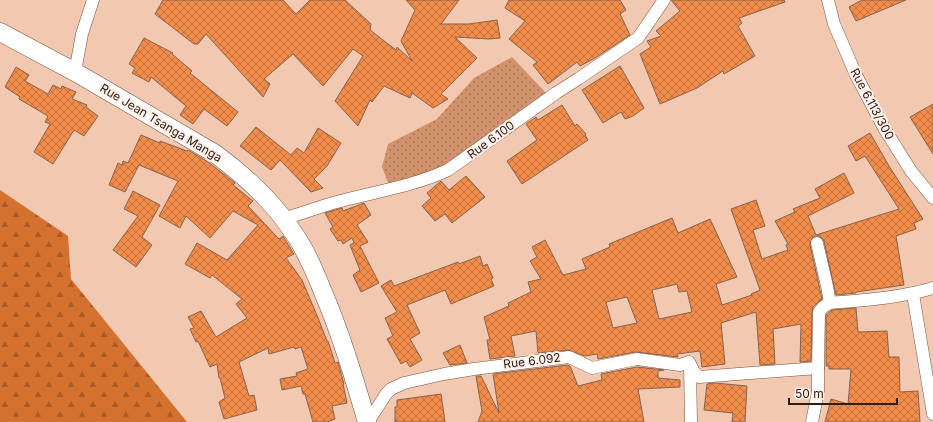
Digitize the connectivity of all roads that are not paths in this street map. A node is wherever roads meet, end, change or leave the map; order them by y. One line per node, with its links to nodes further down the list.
1 (93, 0): 5 (street)
2 (664, 0): 7 (street, Rue 6.100)
3 (828, 0): 6 (street, Rue 6.113/300)
4 (0, 32): 5 (street, Rue Jean Tsanga Manga)
5 (74, 72): 7 (street, Rue Jean Tsanga Manga)
6 (933, 198)
7 (283, 219): 15 (street, Rue Jean Tsanga Manga)
8 (817, 243): 11 (street)
9 (933, 288): 10 (street)
10 (913, 294): 11 (street); 14 (street)
11 (830, 303): 13 (street)
12 (690, 362): 13 (street); 15 (street, Rue 6.092); 16 (street)
13 (818, 368): 17 (street)
14 (933, 414)
15 (367, 422)
16 (691, 422)
17 (812, 422)

